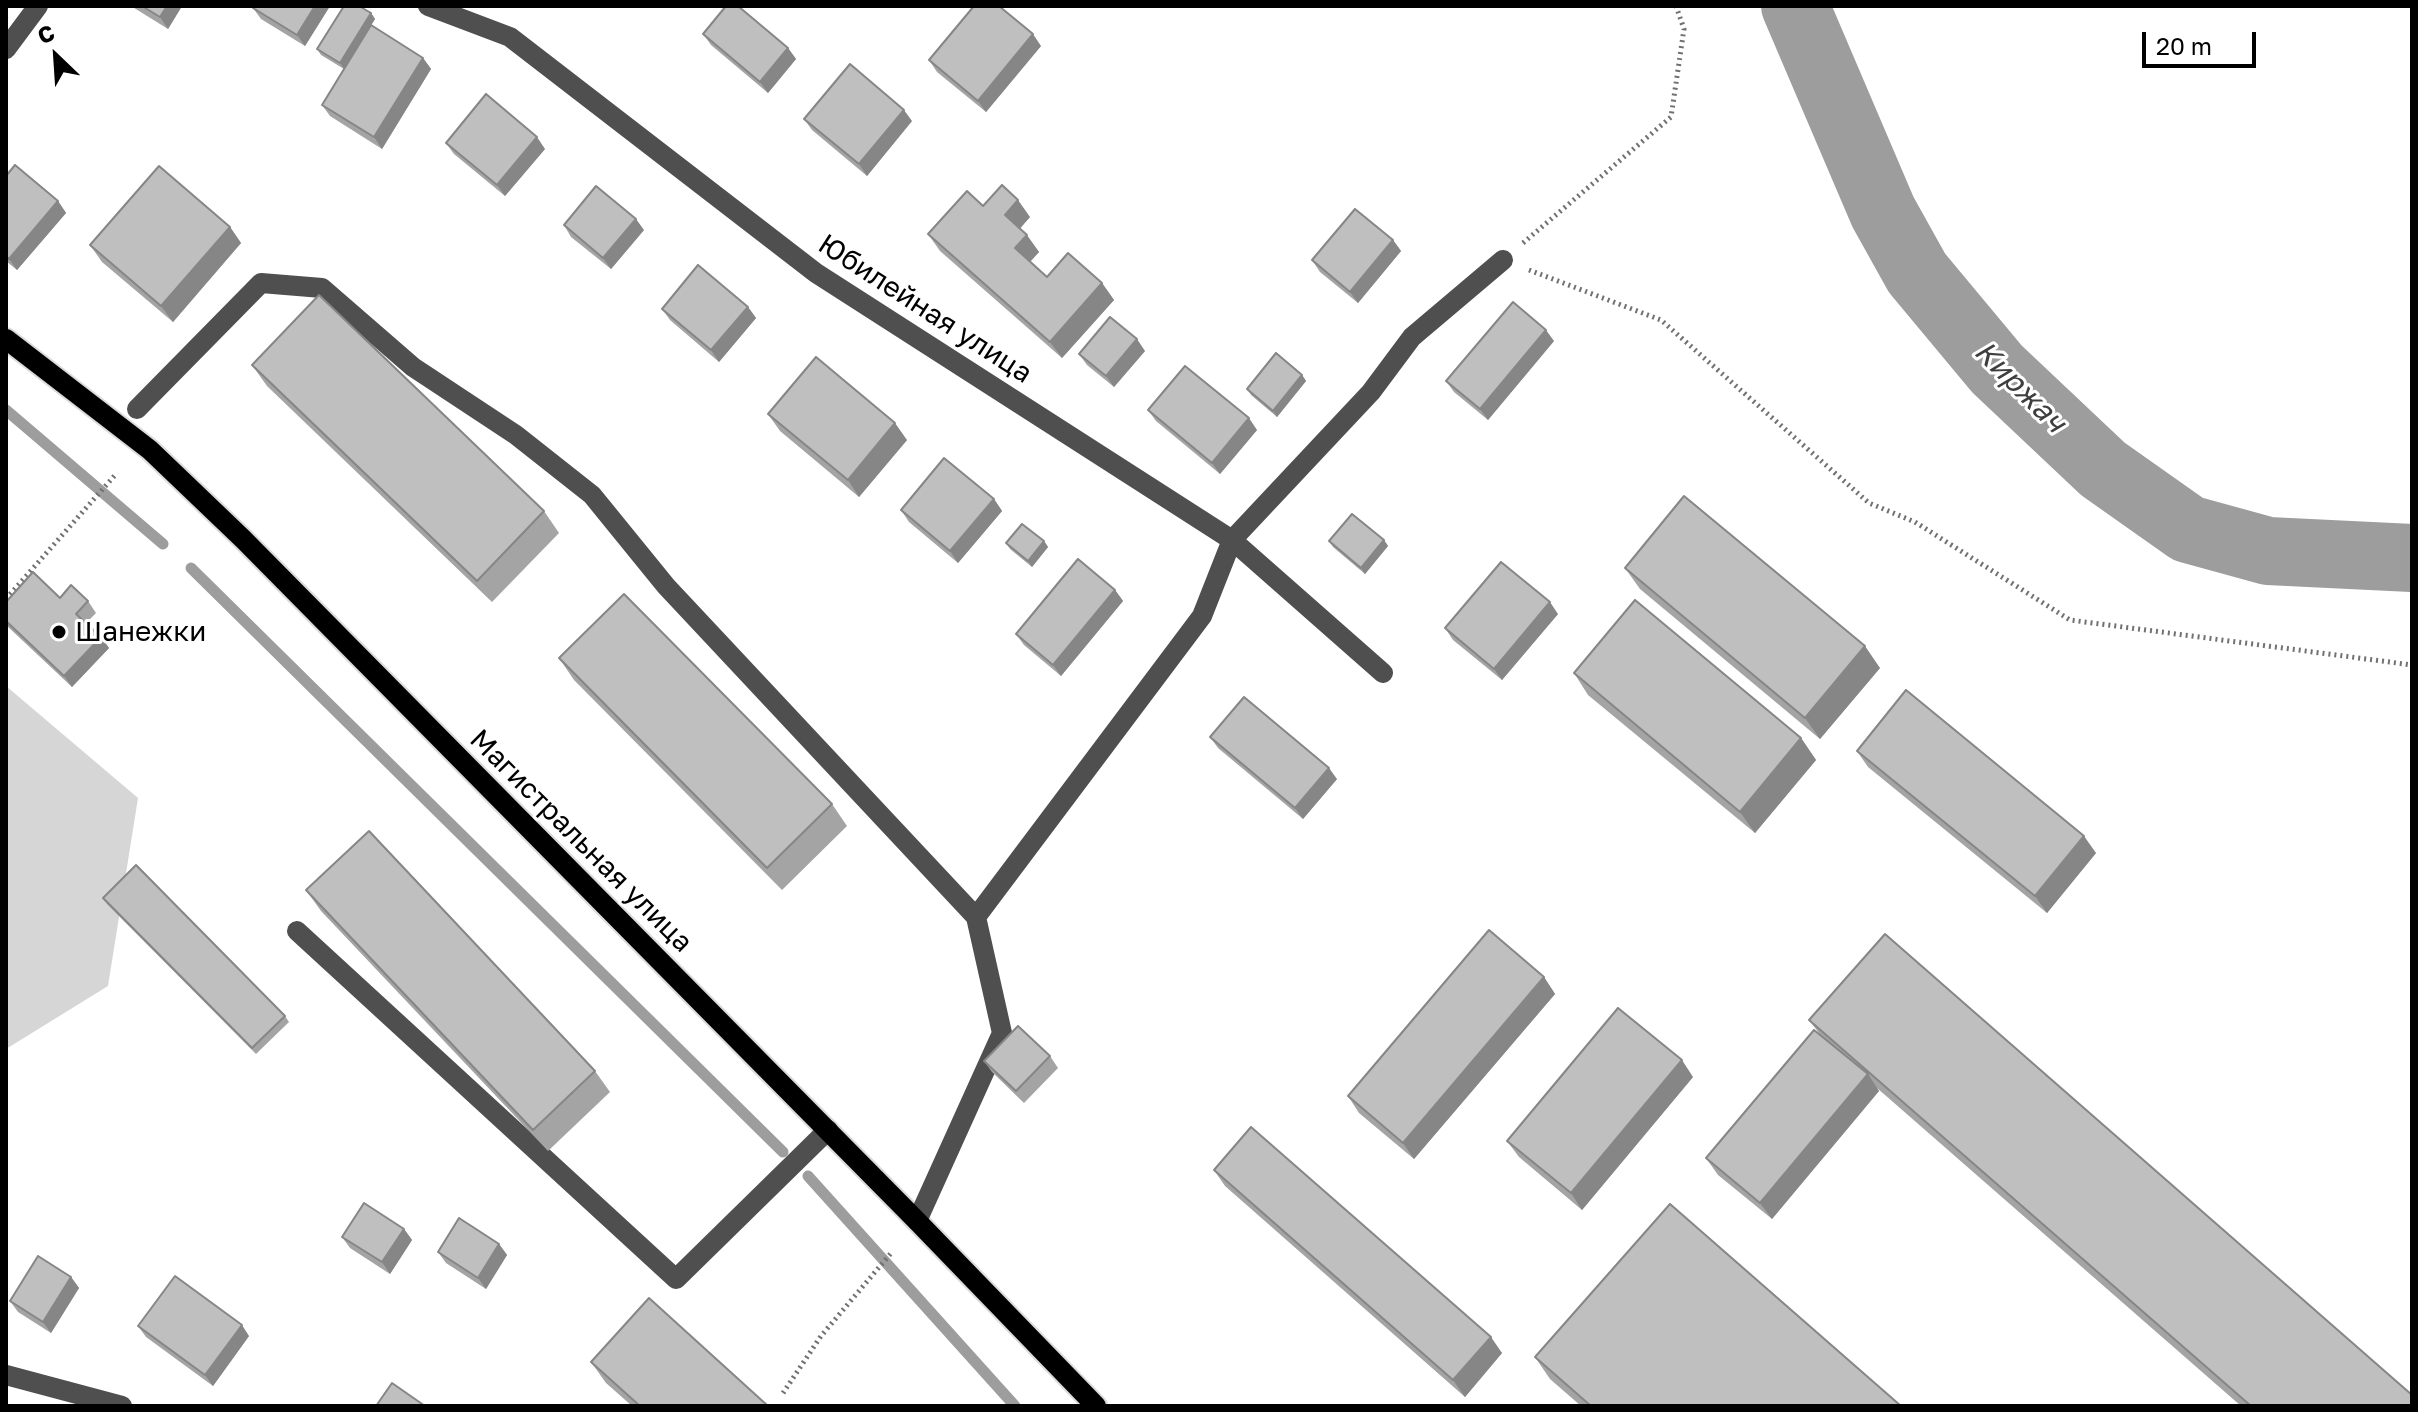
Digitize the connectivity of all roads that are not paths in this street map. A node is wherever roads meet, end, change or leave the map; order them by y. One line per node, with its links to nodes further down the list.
1 (38, 6): 3 (street)
2 (428, 6): 7 (street, Юбилейная улица)
3 (6, 49)
4 (1503, 260): 7 (street)
5 (6, 339): 11 (main road, Магистральная улица)
6 (137, 409): 9 (street)
7 (1232, 540): 8 (street, Юбилейная улица); 9 (street)
8 (1383, 673)
9 (976, 917): 12 (street)
10 (297, 931): 11 (street)
11 (828, 1130): 12 (main road, Магистральная улица)
12 (917, 1221): 15 (main road, Магистральная улица)
13 (6, 1375): 14 (street)
14 (122, 1406)
15 (1096, 1406)

